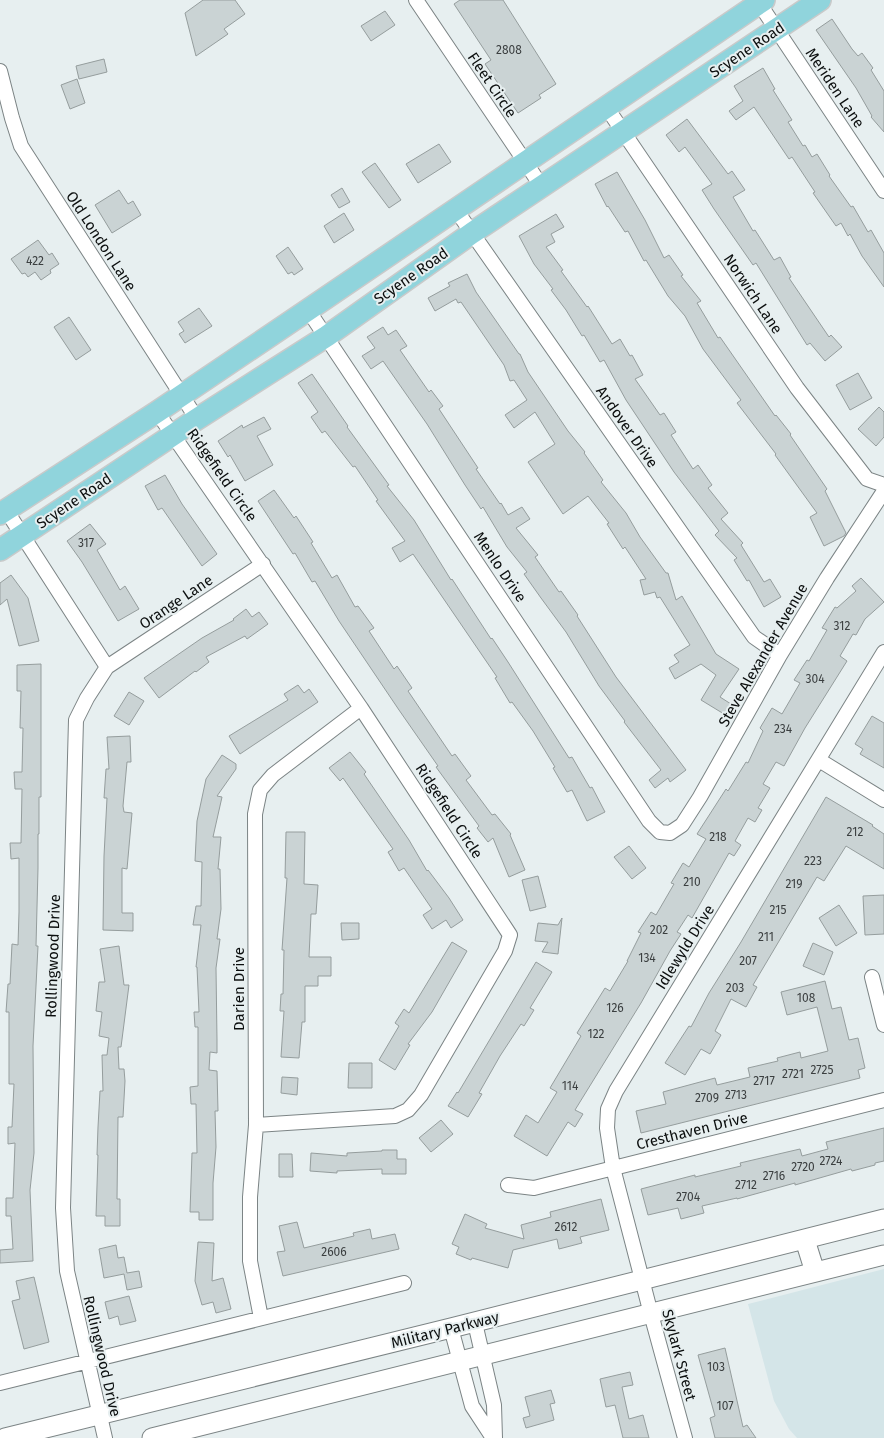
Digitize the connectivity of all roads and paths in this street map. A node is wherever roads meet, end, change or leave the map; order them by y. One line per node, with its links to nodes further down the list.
1 (416, 0): 8 (street, Fleet Circle)
2 (820, 0): 4 (main road, Scyene Road)
3 (761, 2): 4 (street, Meriden Lane); 6 (main road, Scyene Road)
4 (777, 30): 7 (main road, Scyene Road); 10 (street, Meriden Lane)
5 (0, 71): 15 (street, Old London Lane)
6 (607, 108): 7 (street, Norwich Lane); 8 (main road, Scyene Road)
7 (623, 132): 9 (main road, Scyene Road); 19 (street, Norwich Lane)
8 (525, 162): 9 (street, Fleet Circle); 11 (main road, Scyene Road)
9 (542, 187): 12 (main road, Scyene Road)
10 (884, 191)
11 (456, 210): 12 (street, Andover Drive); 13 (main road, Scyene Road)
12 (472, 233): 14 (main road, Scyene Road); 26 (street, Andover Drive)
13 (308, 310): 14 (street, Menlo Drive); 15 (main road, Scyene Road)
14 (327, 336): 17 (main road, Scyene Road); 31 (street, Menlo Drive)
15 (181, 395): 16 (main road, Scyene Road); 17 (street, Old London Lane)
16 (157, 412): 18 (street, Ridgefield Circle); 21 (main road, Scyene Road)
17 (198, 419): 18 (main road, Scyene Road)
18 (173, 434): 22 (main road, Scyene Road); 24 (street, Ridgefield Circle)
19 (884, 485)
20 (884, 491): 26 (street, Steve Alexander Avenue)
21 (3, 512): 22 (street)
22 (22, 535): 23 (main road, Scyene Road); 27 (street)
23 (0, 550)
24 (263, 564): 27 (street, Orange Lane); 28 (street, Ridgefield Circle)
25 (884, 652): 29 (street, Idlewyld Drive)
26 (780, 655): 31 (street, Steve Alexander Avenue)
27 (108, 667): 49 (street, Rollingwood Drive)
28 (361, 708): 35 (street, Darien Drive); 35 (street, Ridgefield Circle)
29 (818, 760): 30 (street); 36 (street, Idlewyld Drive)
30 (884, 800)
31 (670, 833)
32 (872, 977): 33 (street)
33 (884, 1025)
34 (884, 1100): 36 (street, Cresthaven Drive)
35 (256, 1125): 45 (street, Darien Drive)
36 (614, 1168): 37 (street, Cresthaven Drive); 42 (street, Idlewyld Drive)
37 (508, 1185)
38 (884, 1220): 39 (main road, Military Parkway)
39 (805, 1240): 41 (main road); 42 (main road, Military Parkway)
40 (884, 1255): 41 (main road)
41 (815, 1272): 44 (main road)
42 (643, 1281): 44 (street, Skylark Street); 46 (main road, Military Parkway)
43 (404, 1283): 45 (street)
44 (651, 1314): 48 (main road); 57 (street, Skylark Street)
45 (261, 1318): 49 (street)
46 (475, 1322): 47 (main road, Military Parkway); 48 (street)
47 (451, 1328): 50 (street); 52 (main road, Military Parkway)
48 (484, 1356): 50 (main road); 56 (street)
49 (86, 1361): 51 (street); 52 (street, Rollingwood Drive)
50 (460, 1361): 55 (main road); 56 (street)
51 (0, 1383)
52 (98, 1415): 53 (main road, Military Parkway); 54 (street, Rollingwood Drive)
53 (5, 1438)
54 (104, 1438)
55 (152, 1438)
56 (494, 1438)
57 (685, 1438)

